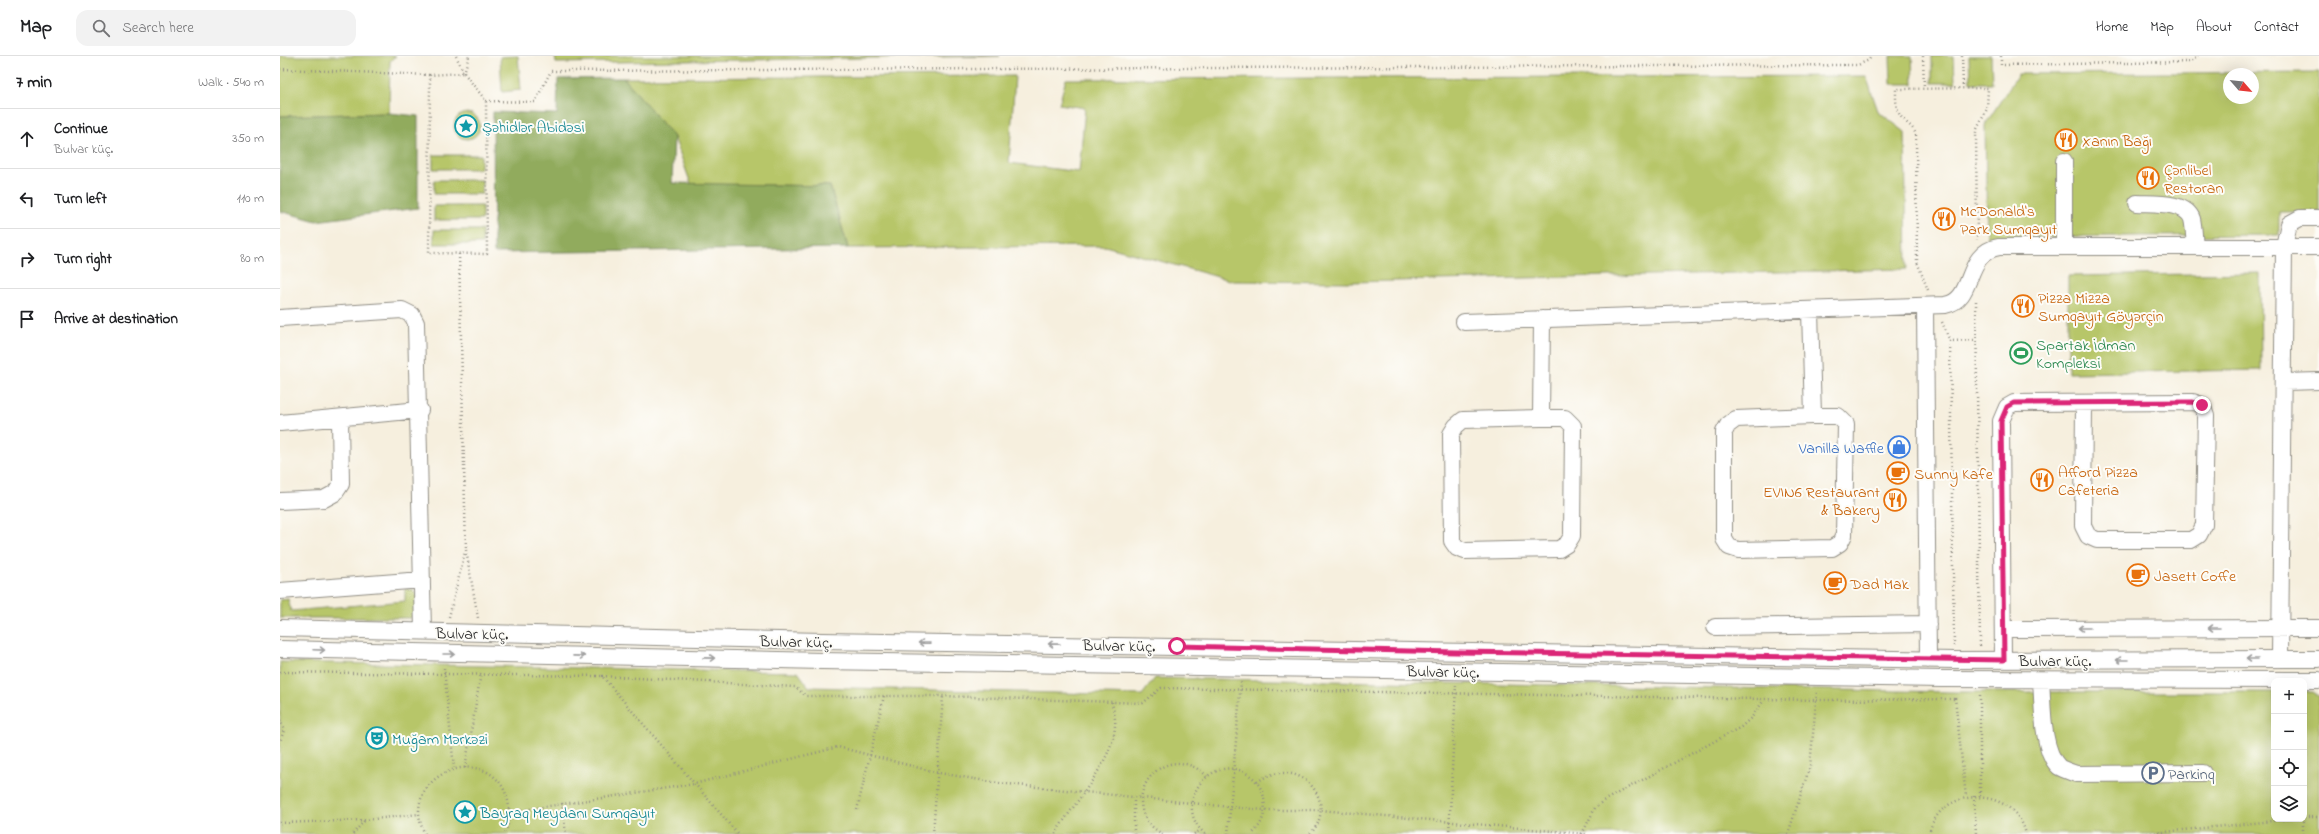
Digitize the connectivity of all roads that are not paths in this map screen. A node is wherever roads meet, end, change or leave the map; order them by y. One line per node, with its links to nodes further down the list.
1 (2064, 161): 5 (street)
2 (2137, 203): 6 (street)
3 (2319, 218): 4 (street)
4 (2284, 246): 6 (street); 7 (street); 14 (street)
5 (2064, 247): 6 (street); 8 (street)
6 (2195, 247)
7 (2319, 247)
8 (1925, 306): 9 (street); 24 (street)
9 (1810, 311): 11 (street); 17 (street)
10 (280, 318): 16 (street)
11 (1542, 319): 12 (street); 19 (street)
12 (1464, 322)
13 (2319, 381): 14 (street)
14 (2284, 382): 27 (street)
15 (2084, 403): 15 (street); 29 (street)
16 (420, 410): 18 (street); 22 (street)
17 (1813, 416): 17 (street)
18 (340, 418): 20 (street); 21 (street)
19 (1541, 418): 19 (street)
20 (280, 423)
21 (280, 501)
22 (422, 580): 23 (street); 30 (street)
23 (280, 591)
24 (1928, 624): 25 (street); 36 (street)
25 (1714, 627)
26 (280, 628): 30 (street, Bulvar küç.)
27 (2281, 628): 28 (street); 29 (street, one-way to 29); 34 (street)
28 (2319, 628)
29 (2003, 629): 37 (street)
30 (423, 632): 31 (street, Bulvar küç.)
31 (822, 641): 32 (street, Bulvar küç., one-way to 31); 38 (street)
32 (1177, 646): 36 (street, Bulvar küç.); 39 (street)
33 (280, 649): 38 (street, Bulvar küç., one-way to 38)
34 (2280, 659): 35 (street, Bulvar küç.); 37 (street, Bulvar küç., one-way to 37)
35 (2319, 659)
36 (1928, 660): 37 (street, Bulvar küç.)
37 (2004, 660)
38 (822, 661): 39 (street, Bulvar küç.)
39 (1177, 667): 40 (street, Bulvar küç.)
40 (2041, 680): 41 (street, Bulvar küç.); 42 (street)
41 (2319, 680)
42 (2203, 774)

